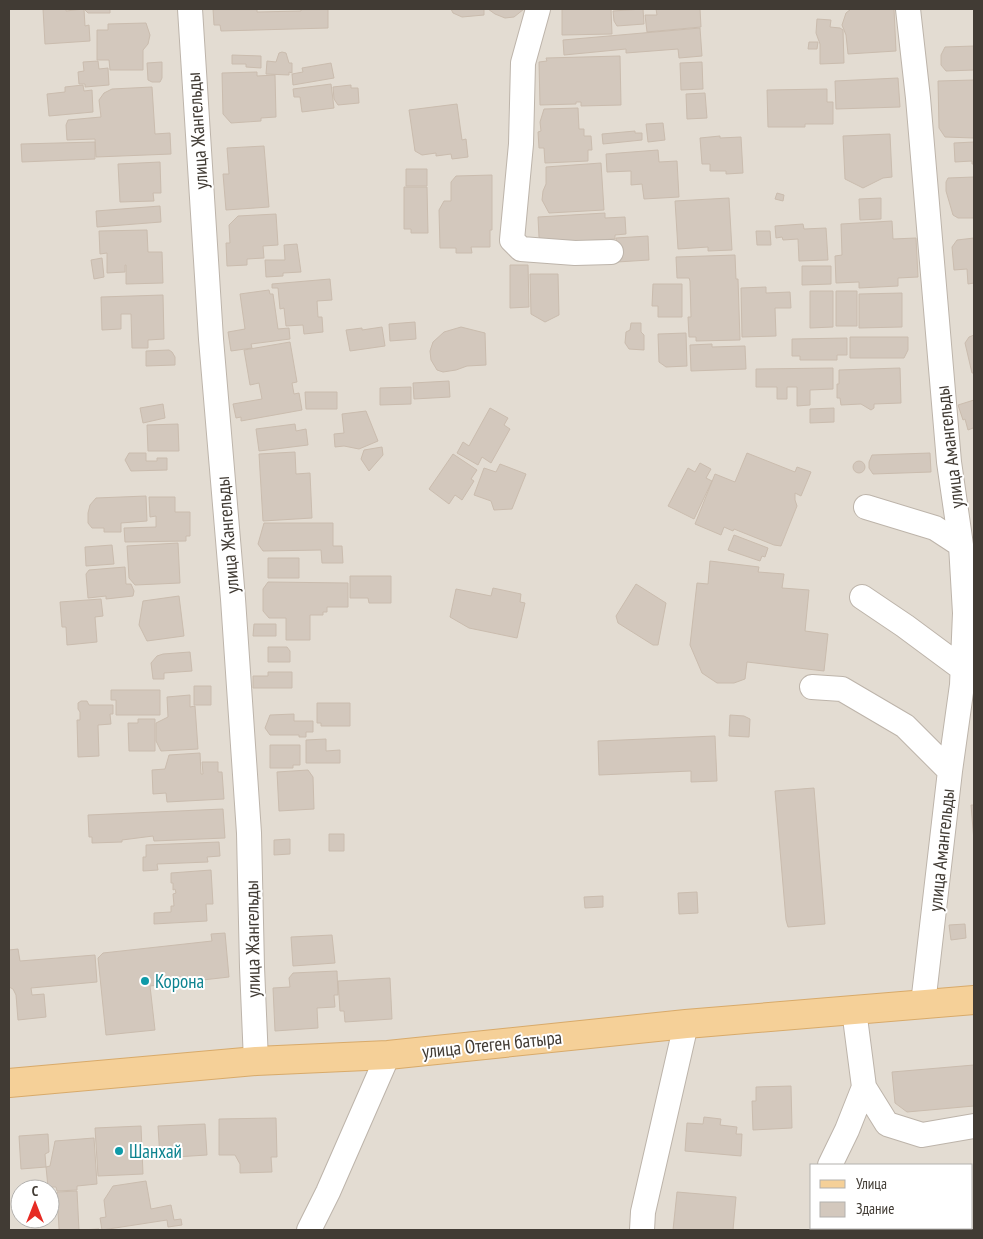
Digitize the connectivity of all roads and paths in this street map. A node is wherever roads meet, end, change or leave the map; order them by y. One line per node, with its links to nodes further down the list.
1 (190, 9): 16 (street, улица Жангельды)
2 (538, 9): 4 (street)
3 (908, 9): 6 (street, улица Амангельды)
4 (611, 252)
5 (866, 507): 6 (street)
6 (961, 545): 8 (street, улица Амангельды)
7 (862, 597): 8 (street)
8 (962, 669): 10 (street, улица Амангельды)
9 (812, 687): 10 (street)
10 (950, 771): 12 (street, улица Амангельды)
11 (974, 1000): 12 (main road, улица Отеген батыра)
12 (923, 1004): 13 (main road, улица Отеген батыра)
13 (854, 1010): 14 (main road, улица Отеген батыра); 18 (street)
14 (686, 1024): 15 (main road, улица Отеген батыра); 22 (street)
15 (388, 1055): 16 (main road, улица Отеген батыра); 21 (street)
16 (256, 1061): 17 (main road, улица Отеген батыра)
17 (9, 1083)
18 (864, 1087): 19 (street); 20 (street)
19 (974, 1126)
20 (830, 1164)
21 (308, 1230)
22 (642, 1230)

